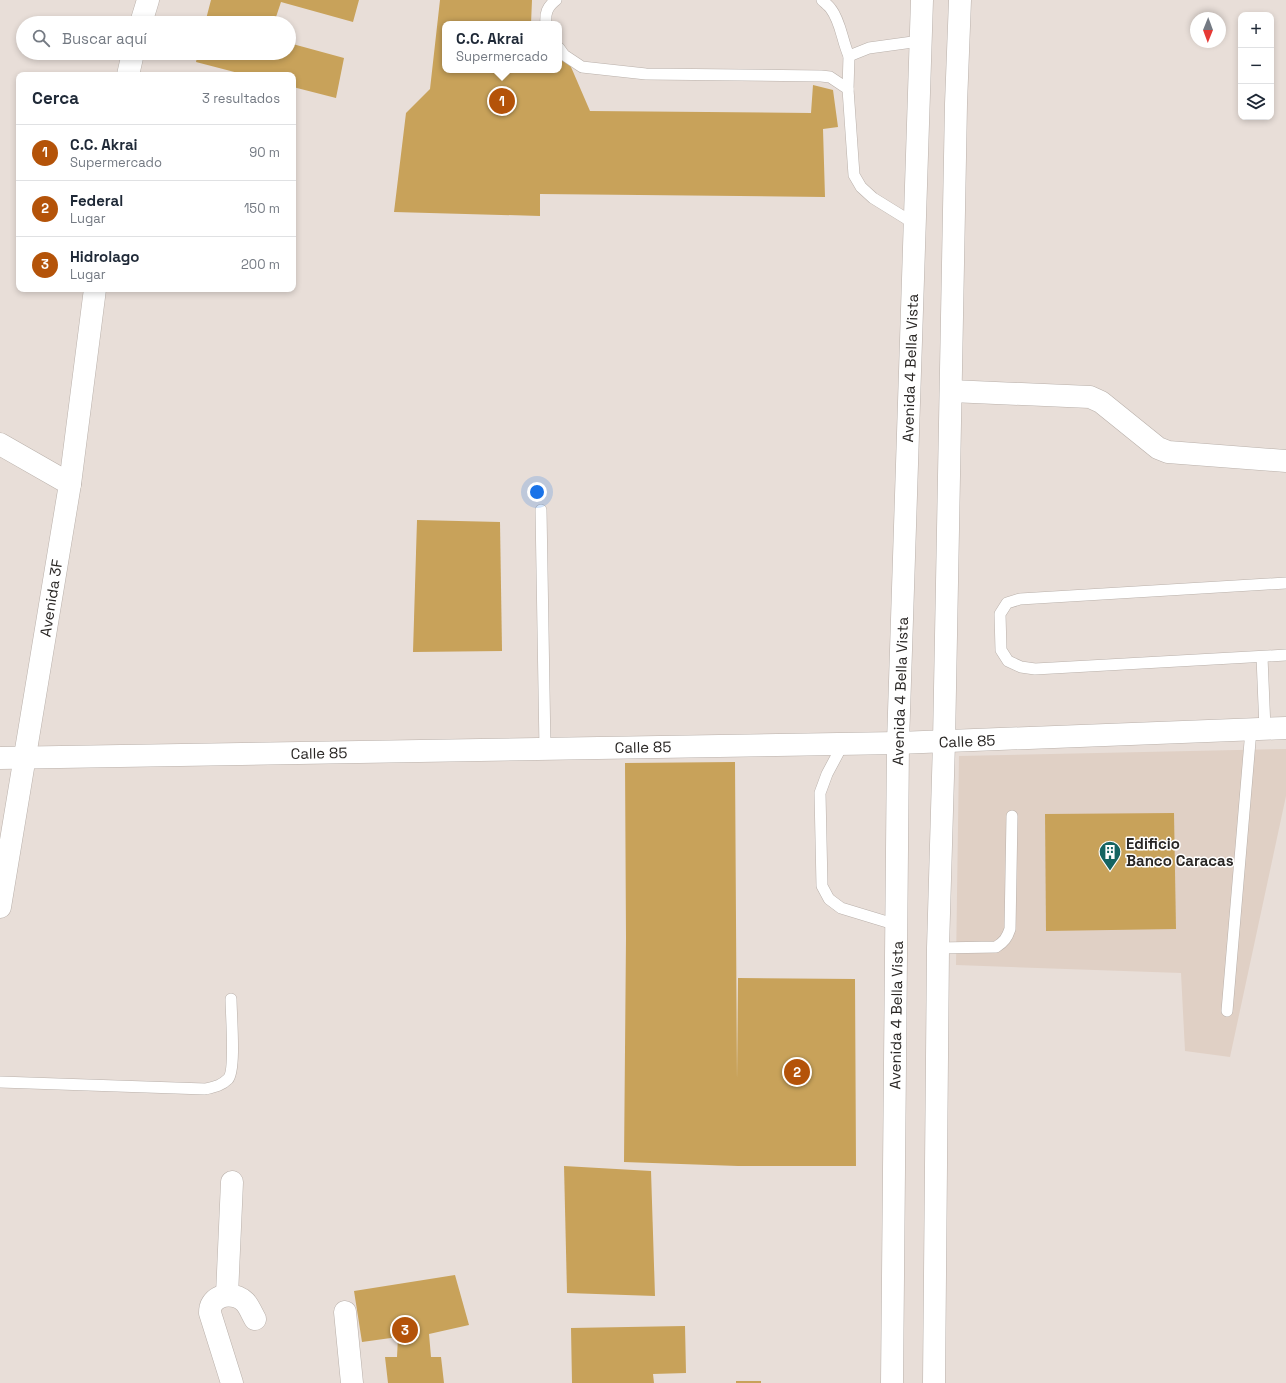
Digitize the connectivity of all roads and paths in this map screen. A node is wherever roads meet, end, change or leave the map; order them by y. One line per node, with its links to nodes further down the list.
1 (148, 0): 6 (street)
2 (556, 0): 7 (lane)
3 (822, 0): 10 (lane)
4 (922, 0): 8 (street, Avenida 4 Bella Vista)
5 (960, 0): 16 (street)
6 (144, 16)
7 (546, 21)
8 (920, 41): 10 (lane); 14 (street, Avenida 4 Bella Vista)
9 (562, 52): 13 (lane)
10 (849, 56): 13 (lane)
11 (132, 60): 12 (street)
12 (129, 72)
13 (848, 89): 14 (lane)
14 (915, 224): 26 (street, Avenida 4 Bella Vista)
15 (95, 292): 19 (street, Avenida 3F)
16 (951, 391): 18 (street); 25 (street)
17 (0, 444): 19 (street)
18 (1286, 461)
19 (70, 484): 29 (street, Avenida 3F)
20 (541, 510): 28 (lane)
21 (1286, 583): 23 (lane)
22 (1286, 655): 23 (lane)
23 (1262, 657): 24 (lane)
24 (1267, 729): 25 (street, Calle 85); 36 (lane)
25 (944, 742): 26 (street, Calle 85); 34 (street)
26 (898, 743): 27 (street, Calle 85); 33 (street, Avenida 4 Bella Vista)
27 (843, 744): 28 (street, Calle 85); 33 (lane)
28 (545, 749): 29 (street, Calle 85)
29 (25, 757): 30 (street, Calle 85); 32 (street, Avenida 3F)
30 (0, 758)
31 (1012, 816): 34 (lane)
32 (0, 907)
33 (896, 925): 44 (street, Avenida 4 Bella Vista)
34 (938, 948): 45 (street)
35 (231, 999): 37 (lane)
36 (1227, 1011)
37 (0, 1082)
38 (232, 1182): 39 (street)
39 (227, 1295): 41 (street); 42 (street)
40 (345, 1312): 43 (street)
41 (254, 1319)
42 (232, 1383)
43 (352, 1383)
44 (892, 1383)
45 (934, 1383)

